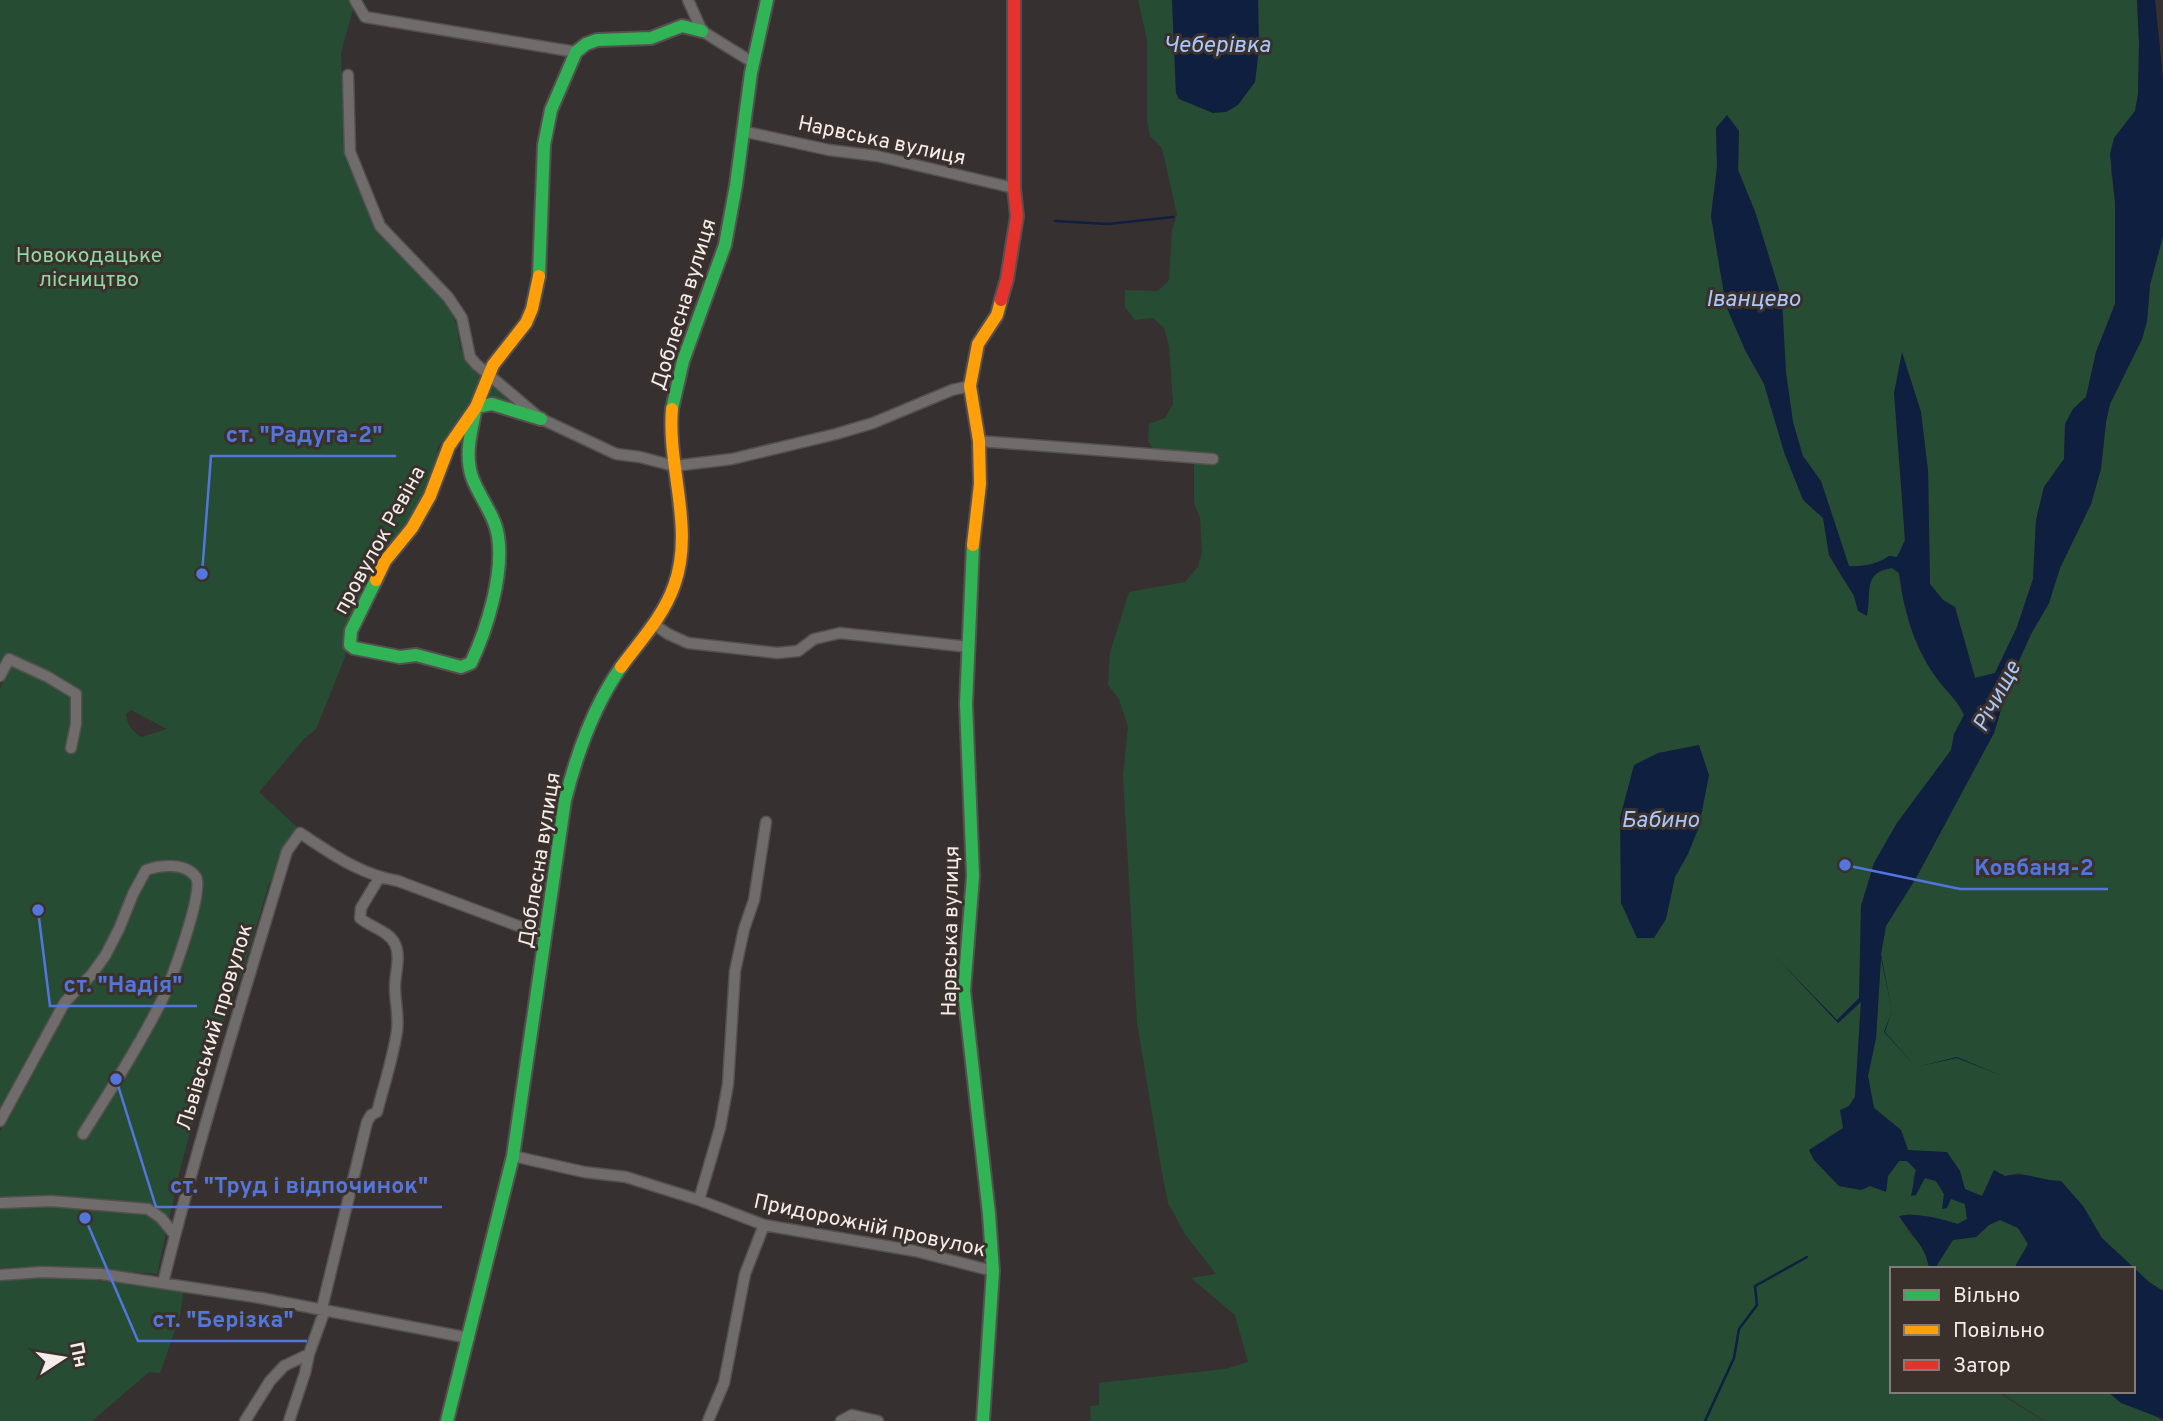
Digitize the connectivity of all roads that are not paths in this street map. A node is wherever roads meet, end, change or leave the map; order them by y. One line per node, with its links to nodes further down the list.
1 (355, 0): 6 (street)
2 (688, 0): 5 (street)
3 (767, 0): 7 (street, Доблесна вулиця)
4 (1014, 0): 10 (street, Нарвська вулиця)
5 (702, 31): 6 (street); 7 (street)
6 (576, 52): 11 (street, провулок Ревіна)
7 (752, 62): 9 (street, Доблесна вулиця)
8 (348, 75): 11 (street)
9 (742, 131): 10 (street, Нарвська вулиця); 17 (street, Доблесна вулиця)
10 (1014, 188): 12 (street, Нарвська вулиця)
11 (490, 374): 13 (street, провулок Ревіна); 14 (street)
12 (970, 386): 15 (street, Нарвська вулиця); 17 (street)
13 (476, 407): 13 (street, провулок Ревіна); 14 (street)
14 (541, 419): 17 (street)
15 (979, 441): 16 (street); 19 (street, Нарвська вулиця)
16 (1213, 459)
17 (674, 466): 18 (street, Доблесна вулиця)
18 (655, 625): 19 (street); 25 (street, Доблесна вулиця)
19 (969, 648): 33 (street, Нарвська вулиця)
20 (4, 659): 21 (street); 22 (street)
21 (0, 676)
22 (71, 748)
23 (766, 821): 29 (street)
24 (379, 878): 25 (street); 32 (street, Львівський провулок); 36 (street)
25 (545, 936): 28 (street, Доблесна вулиця)
26 (0, 1121): 27 (street)
27 (83, 1134)
28 (513, 1156): 29 (street, Придорожній провулок); 37 (street, Доблесна вулиця)
29 (699, 1200): 31 (street, Придорожній провулок)
30 (0, 1203): 32 (street)
31 (764, 1225): 33 (street, Придорожній провулок); 42 (street)
32 (175, 1236): 35 (street, Львівський провулок)
33 (993, 1271): 45 (street, Нарвська вулиця)
34 (0, 1275): 35 (street)
35 (163, 1283): 36 (street)
36 (323, 1310): 37 (street); 38 (street)
37 (468, 1338): 41 (street, Доблесна вулиця)
38 (309, 1354): 39 (street); 40 (street)
39 (245, 1421)
40 (289, 1421)
41 (447, 1421)
42 (708, 1421)
43 (841, 1421): 44 (street)
44 (878, 1421)
45 (983, 1421)

